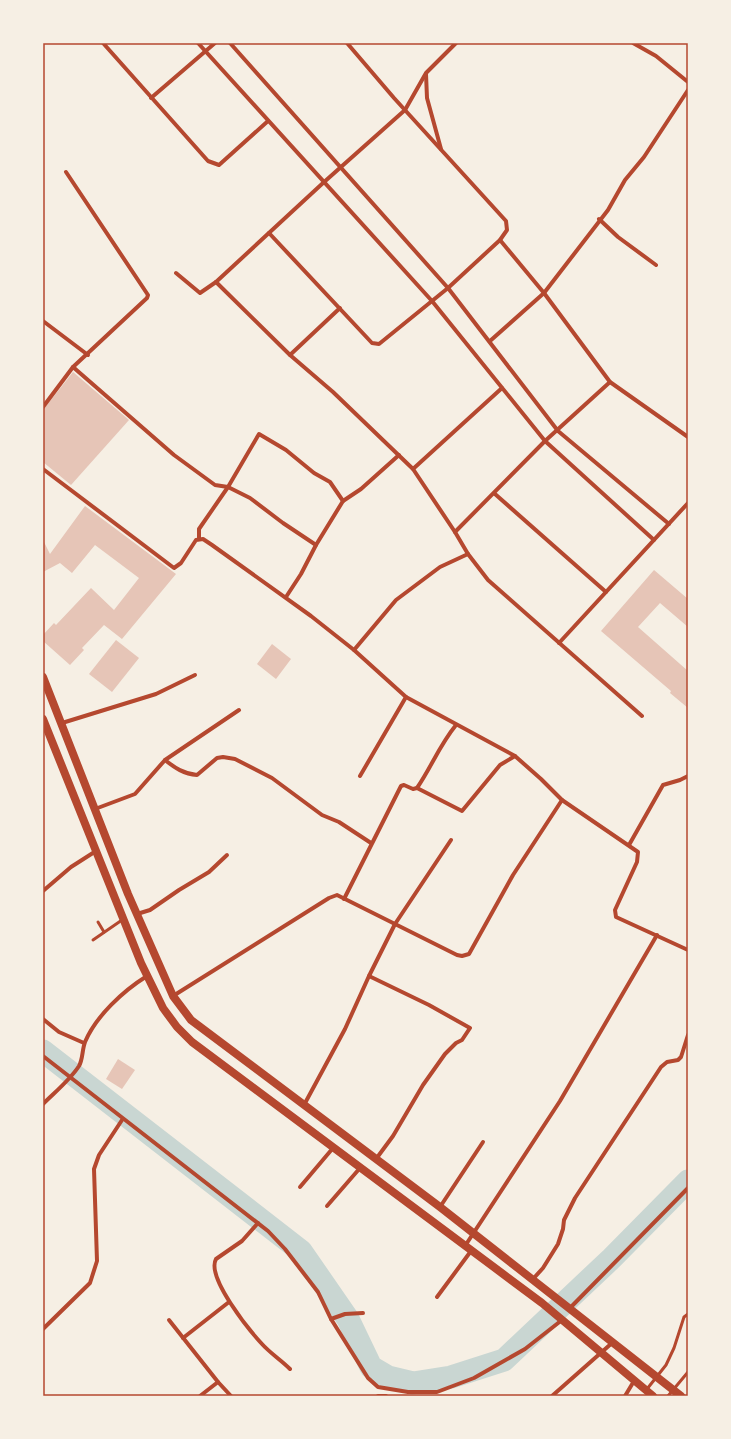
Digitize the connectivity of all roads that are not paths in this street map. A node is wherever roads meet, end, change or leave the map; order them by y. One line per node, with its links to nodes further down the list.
1 (103, 43): 12 (street)
2 (198, 43): 8 (street)
3 (215, 43): 8 (street)
4 (230, 43): 16 (street)
5 (347, 43): 13 (street)
6 (456, 43): 9 (street)
7 (633, 43): 10 (street)
8 (205, 51): 12 (street); 14 (street)
9 (426, 73): 13 (street); 15 (street)
10 (688, 82)
11 (688, 90): 19 (street)
12 (151, 98): 14 (street)
13 (405, 110): 15 (street); 16 (street)
14 (268, 121): 18 (street)
15 (441, 150): 21 (street)
16 (341, 167): 18 (street); 25 (street)
17 (66, 172): 31 (street)
18 (324, 183): 20 (street); 27 (street)
19 (599, 219): 22 (street); 26 (street)
20 (269, 233): 24 (street); 28 (street)
21 (500, 240): 25 (street); 26 (street)
22 (656, 264)
23 (176, 273): 24 (street)
24 (216, 282): 32 (street)
25 (448, 288): 27 (street); 30 (street)
26 (544, 293): 30 (street); 34 (street)
27 (432, 301): 28 (street); 35 (street)
28 (340, 308): 32 (street)
29 (43, 321): 31 (street)
30 (490, 341): 37 (street)
31 (88, 355): 33 (street)
32 (290, 355): 40 (street)
33 (73, 367): 36 (street); 43 (street)
34 (610, 382): 37 (street); 38 (street)
35 (502, 388): 39 (street); 42 (street)
36 (43, 407)
37 (558, 431): 39 (street); 47 (street)
38 (688, 438)
39 (545, 441): 44 (street); 50 (street)
40 (399, 455): 42 (street); 45 (street)
41 (43, 469): 49 (street)
42 (413, 469): 48 (street)
43 (228, 487): 45 (street); 49 (street); 51 (street)
44 (494, 494): 48 (street); 53 (street)
45 (344, 501): 51 (street)
46 (688, 503): 47 (street)
47 (669, 524): 50 (street)
48 (455, 532): 52 (street)
49 (200, 539): 54 (street)
50 (654, 540): 53 (street)
51 (316, 545): 54 (street)
52 (468, 554): 55 (street); 56 (street)
53 (606, 592): 55 (street)
54 (286, 597): 56 (street)
55 (559, 643): 61 (street)
56 (354, 650): 59 (street)
57 (195, 675): 63 (street)
58 (43, 677): 63 (main road)
59 (406, 696): 64 (street); 67 (street)
60 (239, 710): 66 (street)
61 (642, 716)
62 (43, 719): 75 (main road)
63 (62, 723): 71 (main road)
64 (456, 725): 65 (street); 69 (street)
65 (515, 756): 69 (street); 70 (street)
66 (165, 760): 71 (street); 73 (street)
67 (360, 776)
68 (688, 776): 74 (street)
69 (418, 788): 73 (street)
70 (562, 800): 74 (street); 82 (street)
71 (95, 809): 79 (main road)
72 (451, 840): 82 (street)
73 (371, 843): 78 (street)
74 (629, 845): 84 (street)
75 (96, 851): 77 (street); 80 (main road)
76 (227, 855): 79 (street)
77 (43, 892)
78 (344, 899): 82 (street); 89 (street)
79 (137, 914): 89 (main road)
80 (123, 918): 83 (lane); 87 (main road)
81 (98, 922): 83 (lane)
82 (395, 924): 88 (street)
83 (104, 932): 85 (lane)
84 (657, 935): 86 (street); 107 (street)
85 (93, 940)
86 (688, 950)
87 (148, 976): 92 (street); 99 (main road)
88 (368, 976): 96 (street); 100 (street)
89 (173, 996): 96 (main road)
90 (43, 1019): 92 (street)
91 (688, 1035): 109 (street)
92 (84, 1043): 94 (street)
93 (43, 1056): 94 (street)
94 (71, 1076): 95 (street); 97 (street)
95 (43, 1104)
96 (304, 1106): 100 (main road)
97 (122, 1120): 106 (street); 118 (street)
98 (483, 1142): 105 (street)
99 (333, 1148): 101 (main road); 102 (street)
100 (376, 1160): 105 (main road)
101 (360, 1168): 104 (street); 108 (main road)
102 (300, 1187)
103 (688, 1188): 112 (street)
104 (327, 1206)
105 (440, 1207): 107 (main road)
106 (258, 1224): 111 (street); 115 (street)
107 (473, 1233): 108 (street); 109 (main road)
108 (468, 1249): 110 (street); 116 (main road)
109 (533, 1280): 112 (main road)
110 (437, 1297)
111 (229, 1302): 119 (street); 122 (street)
112 (568, 1307): 120 (main road)
113 (363, 1312): 115 (street)
114 (688, 1314): 124 (lane)
115 (332, 1319): 116 (street)
116 (560, 1319): 121 (main road)
117 (169, 1320): 119 (street)
118 (43, 1329)
119 (183, 1338): 126 (street)
120 (612, 1343): 121 (street); 124 (main road)
121 (601, 1354): 125 (main road); 133 (street)
122 (290, 1369)
123 (688, 1372): 128 (lane)
124 (656, 1377): 127 (lane); 128 (main road)
125 (634, 1381): 127 (main road); 134 (street)
126 (218, 1382): 129 (street); 130 (street)
127 (646, 1391): 135 (main road)
128 (670, 1393): 136 (main road)
129 (200, 1396)
130 (231, 1396)
131 (378, 1396): 132 (street)
132 (386, 1396)
133 (552, 1396)
134 (625, 1396)
135 (653, 1396)
136 (681, 1396)

